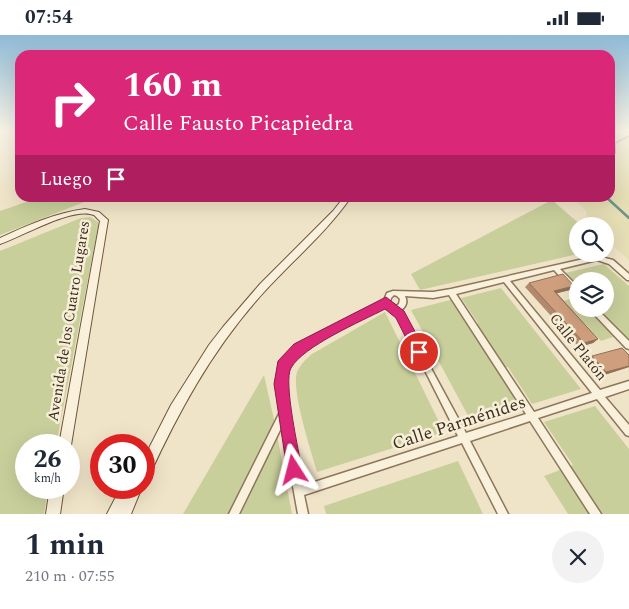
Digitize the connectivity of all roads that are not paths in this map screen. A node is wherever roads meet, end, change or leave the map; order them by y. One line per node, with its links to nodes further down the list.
1 (344, 202): 19 (main road)
2 (88, 212): 3 (main road); 4 (main road); 21 (main road, Avenida de los Cuatro Lugares)
3 (0, 241)
4 (0, 245)
5 (554, 268): 6 (street); 7 (street); 8 (street)
6 (629, 278)
7 (506, 280): 9 (street); 16 (street, Calle Platón)
8 (569, 283)
9 (451, 292): 10 (street); 18 (street)
10 (395, 293): 11 (street); 12 (street)
11 (389, 305): 12 (street); 17 (street)
12 (401, 311): 22 (street)
13 (602, 317): 14 (street)
14 (629, 346)
15 (629, 385): 16 (street, Calle Parménides)
16 (599, 395): 18 (street, Calle Parménides); 20 (street, Calle Platón)
17 (284, 411): 25 (street); 32 (street)
18 (532, 417): 22 (street, Calle Parménides); 35 (street)
19 (166, 425): 23 (main road); 24 (main road)
20 (629, 432)
21 (67, 434)
22 (464, 439): 25 (street, Calle Parménides); 34 (street)
23 (155, 443)
24 (155, 448)
25 (298, 492): 33 (street)
26 (56, 499): 29 (main road)
27 (122, 499): 30 (main road)
28 (131, 499): 31 (main road)
29 (53, 514)
30 (114, 514)
31 (124, 514)
32 (234, 514)
33 (303, 514)
34 (503, 514)
35 (596, 514)

